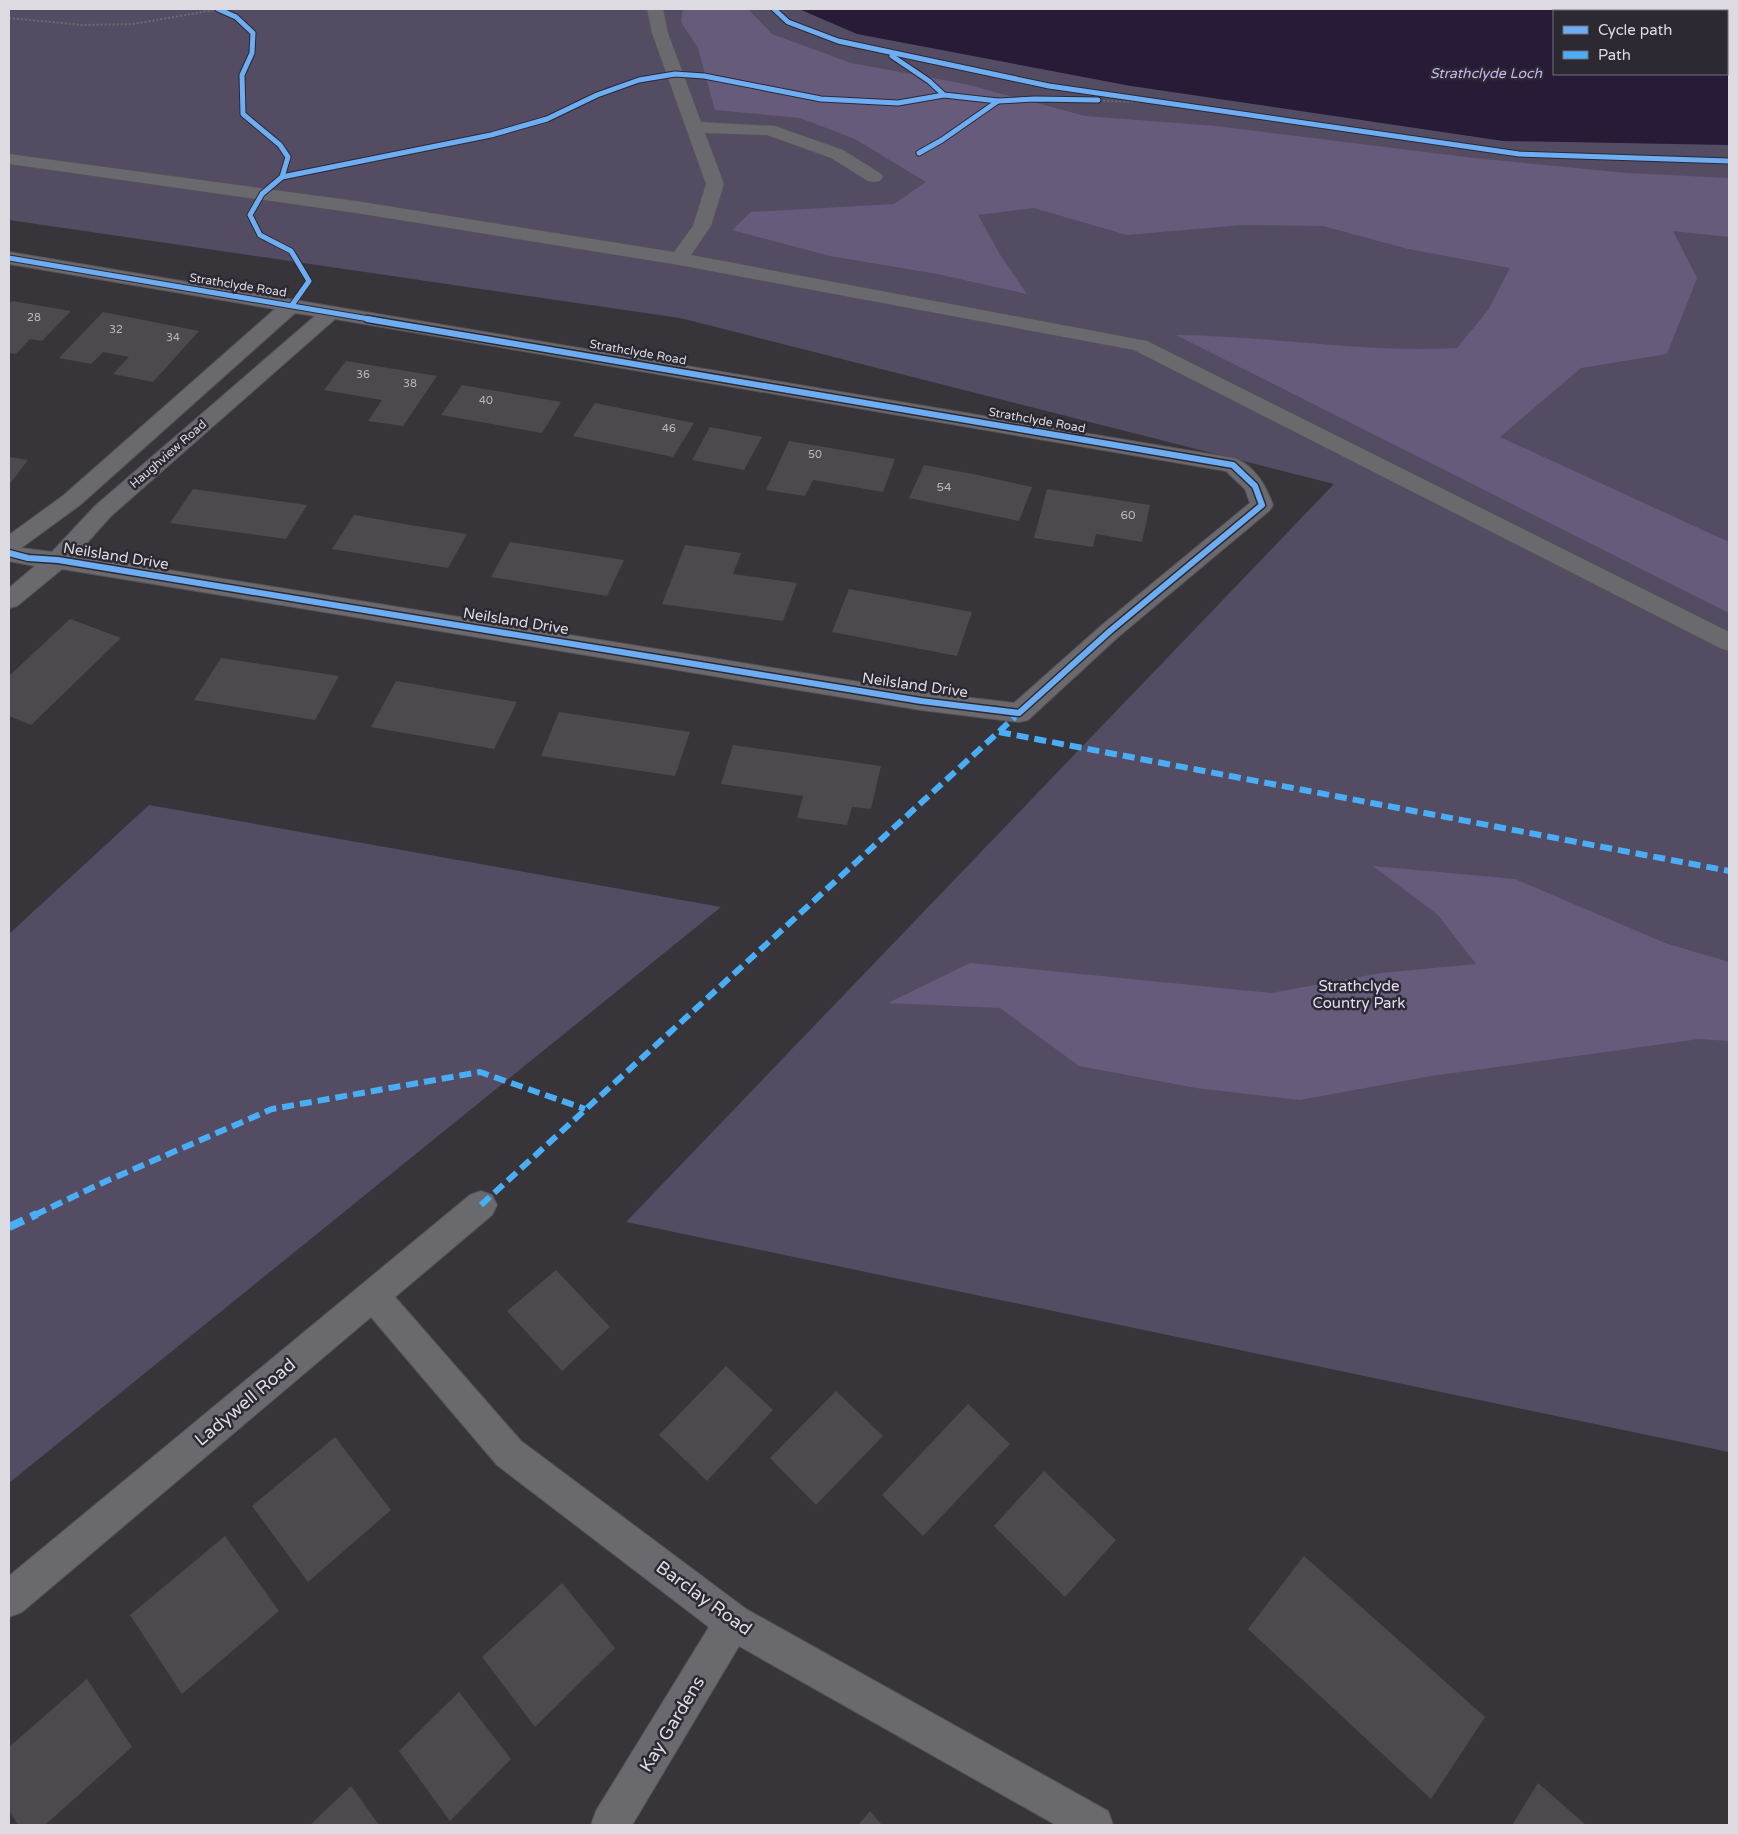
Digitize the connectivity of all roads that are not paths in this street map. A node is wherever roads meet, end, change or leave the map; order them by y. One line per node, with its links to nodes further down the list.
1 (655, 9): 2 (street)
2 (694, 126): 4 (street); 6 (street)
3 (9, 160): 6 (street)
4 (874, 177)
5 (9, 258): 7 (street, Strathclyde Road)
6 (679, 259): 13 (street)
7 (292, 305): 8 (street, Strathclyde Road); 9 (street, Haughview Road)
8 (332, 312): 11 (street, Haughview Road); 14 (street, Strathclyde Road)
9 (9, 546)
10 (9, 553): 11 (street, Neilsland Drive)
11 (58, 560): 12 (street, Haughview Road); 14 (street, Neilsland Drive)
12 (9, 600)
13 (1729, 642)
14 (1019, 713)
15 (481, 1205): 16 (street, Ladywell Road)
16 (373, 1295): 17 (street, Ladywell Road); 18 (street, Barclay Road)
17 (9, 1598)
18 (733, 1622): 19 (street, Kay Gardens); 20 (street, Barclay Road)
19 (610, 1825)
20 (1094, 1825)

